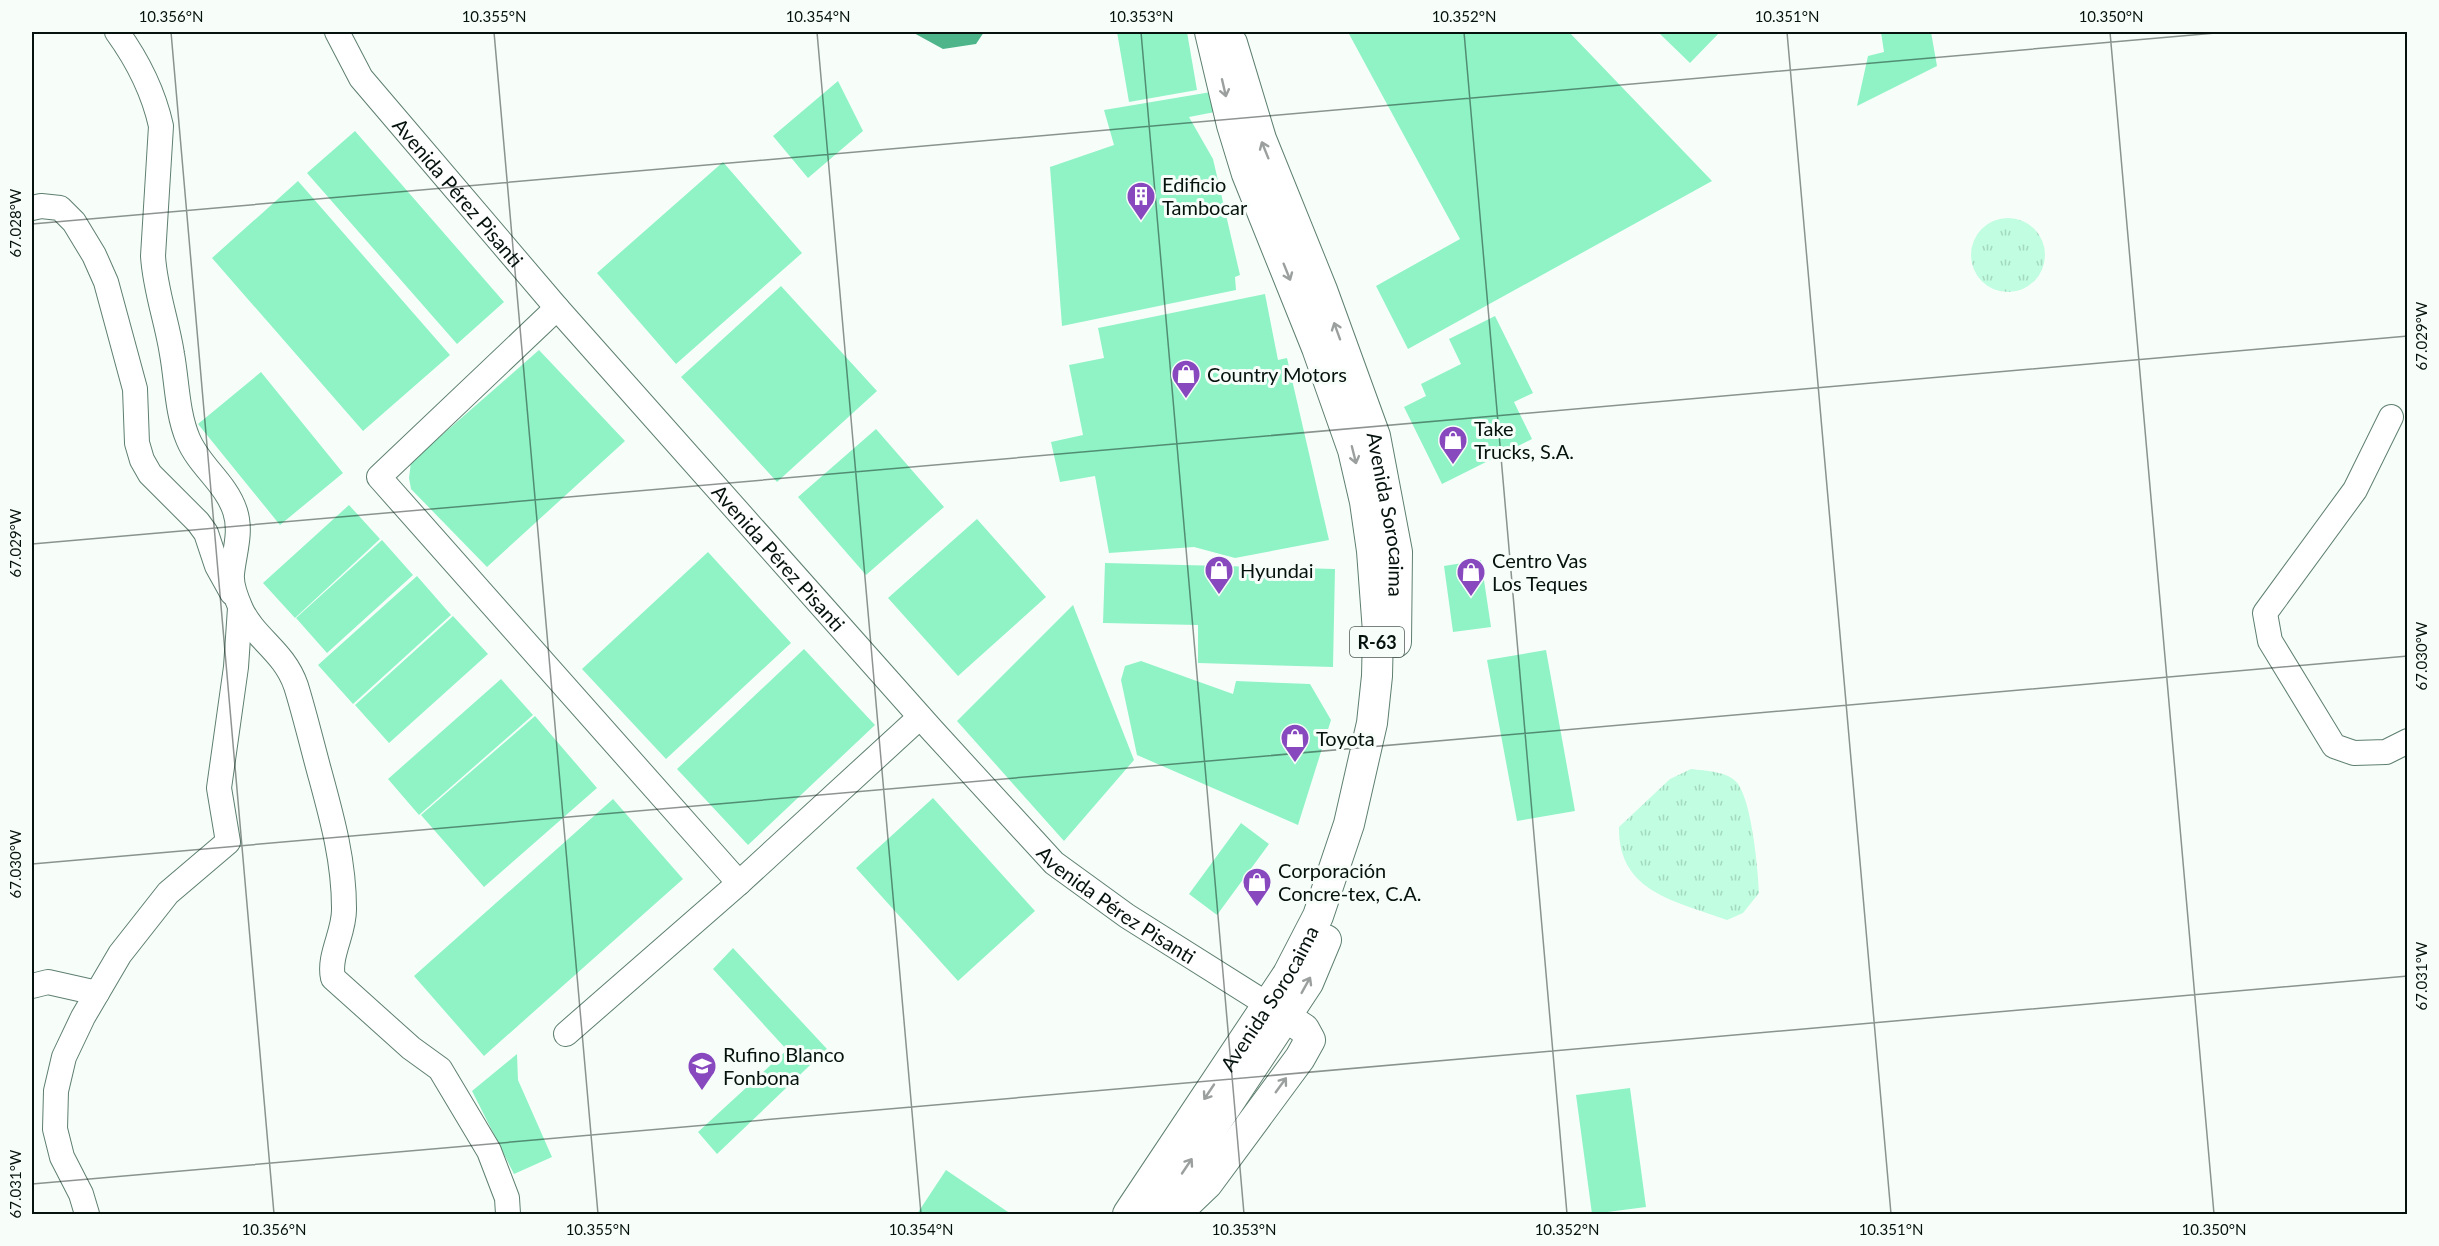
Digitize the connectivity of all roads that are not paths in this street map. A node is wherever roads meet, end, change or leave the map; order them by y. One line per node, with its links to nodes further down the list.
1 (117, 32): 8 (street)
2 (337, 32): 6 (street, Avenida Pérez Pisanti)
3 (1210, 32): 14 (main road, Avenida Sorocaima / R-63, one-way to 14)
4 (1230, 32): 14 (main road, Avenida Sorocaima / R-63, one-way to 4)
5 (32, 208): 8 (street)
6 (557, 308): 9 (street, Avenida Pérez Pisanti); 11 (street)
7 (2391, 417): 10 (street)
8 (240, 606): 13 (street); 18 (street)
9 (920, 717): 11 (street); 14 (street, Avenida Pérez Pisanti)
10 (2408, 741)
11 (739, 883): 15 (street)
12 (32, 986): 13 (street)
13 (97, 993): 17 (street)
14 (1277, 1010): 16 (main road, Avenida Sorocaima / R-63); 16 (main road, one-way to 14)
15 (566, 1034)
16 (1146, 1214)
17 (87, 1215)
18 (508, 1215)

